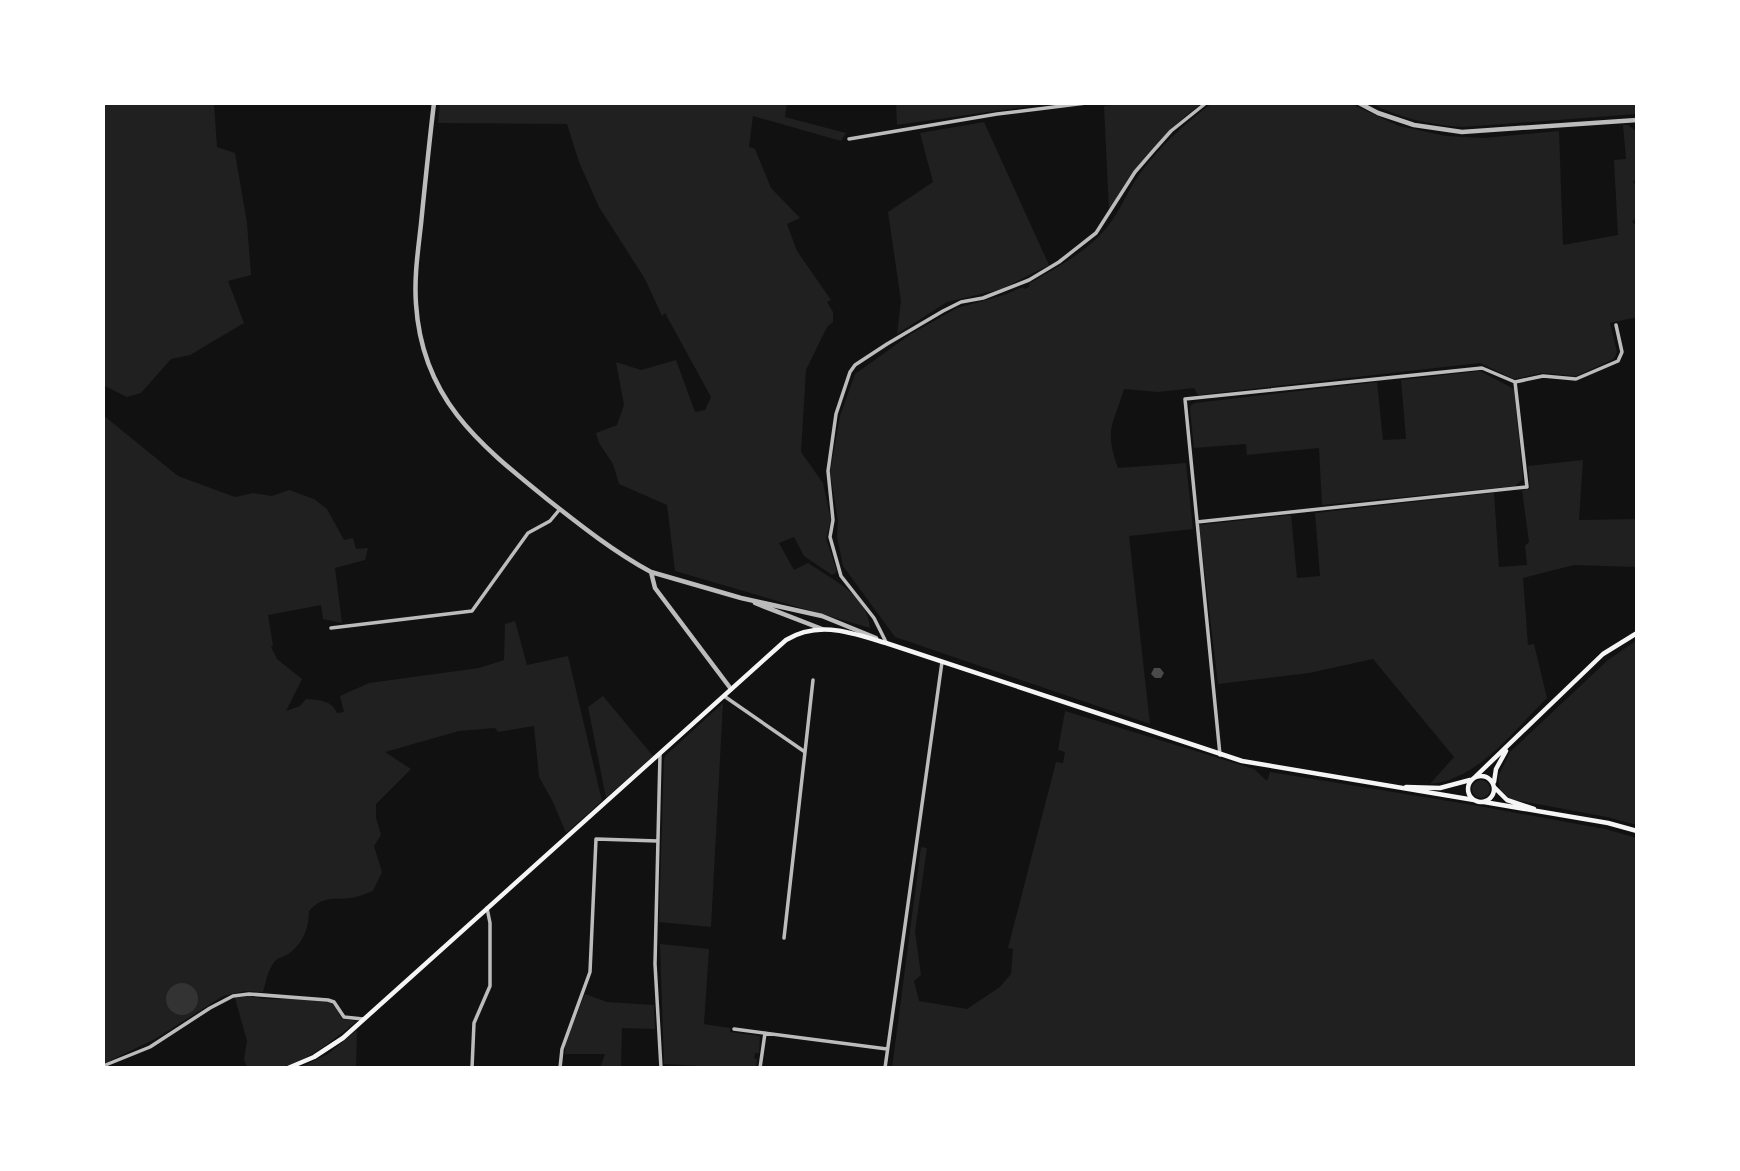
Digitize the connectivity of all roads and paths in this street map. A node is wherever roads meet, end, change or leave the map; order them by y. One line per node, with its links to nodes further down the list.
1 (434, 103): 9 (street)
2 (1086, 103): 6 (street)
3 (1206, 103): 16 (street)
4 (1359, 103): 5 (street)
5 (1637, 120)
6 (849, 139)
7 (1616, 325): 8 (street)
8 (1515, 382): 10 (street); 10 (street)
9 (560, 509): 11 (street); 13 (street)
10 (1197, 522): 24 (street)
11 (651, 572): 12 (street); 19 (street)
12 (741, 598): 14 (street); 16 (street)
13 (331, 628)
14 (822, 629): 16 (main road); 19 (main road)
15 (1637, 633): 21 (main road)
16 (886, 643): 17 (main road)
17 (942, 662): 24 (main road); 38 (street)
18 (813, 680): 22 (street)
19 (732, 689): 20 (main road)
20 (723, 696): 22 (street); 23 (main road)
21 (1510, 745): 25 (main road); 27 (main road)
22 (805, 752): 34 (street)
23 (660, 755): 32 (street); 33 (main road)
24 (1220, 755): 26 (main road)
25 (1473, 778): 26 (main road); 27 (main road); 28 (main road)
26 (1388, 786): 28 (main road)
27 (1494, 786): 29 (main road); 30 (main road)
28 (1474, 800): 29 (main road)
29 (1484, 802): 30 (main road)
30 (1545, 812): 31 (main road)
31 (1637, 831)
32 (658, 841): 42 (street); 43 (street)
33 (487, 908): 35 (main road); 41 (street)
34 (784, 938)
35 (365, 1020): 39 (street); 40 (main road)
36 (734, 1029): 37 (street)
37 (765, 1033): 38 (street); 44 (street)
38 (887, 1049): 45 (street)
39 (103, 1066)
40 (288, 1068)
41 (472, 1068)
42 (560, 1068)
43 (661, 1068)
44 (760, 1068)
45 (884, 1068)

